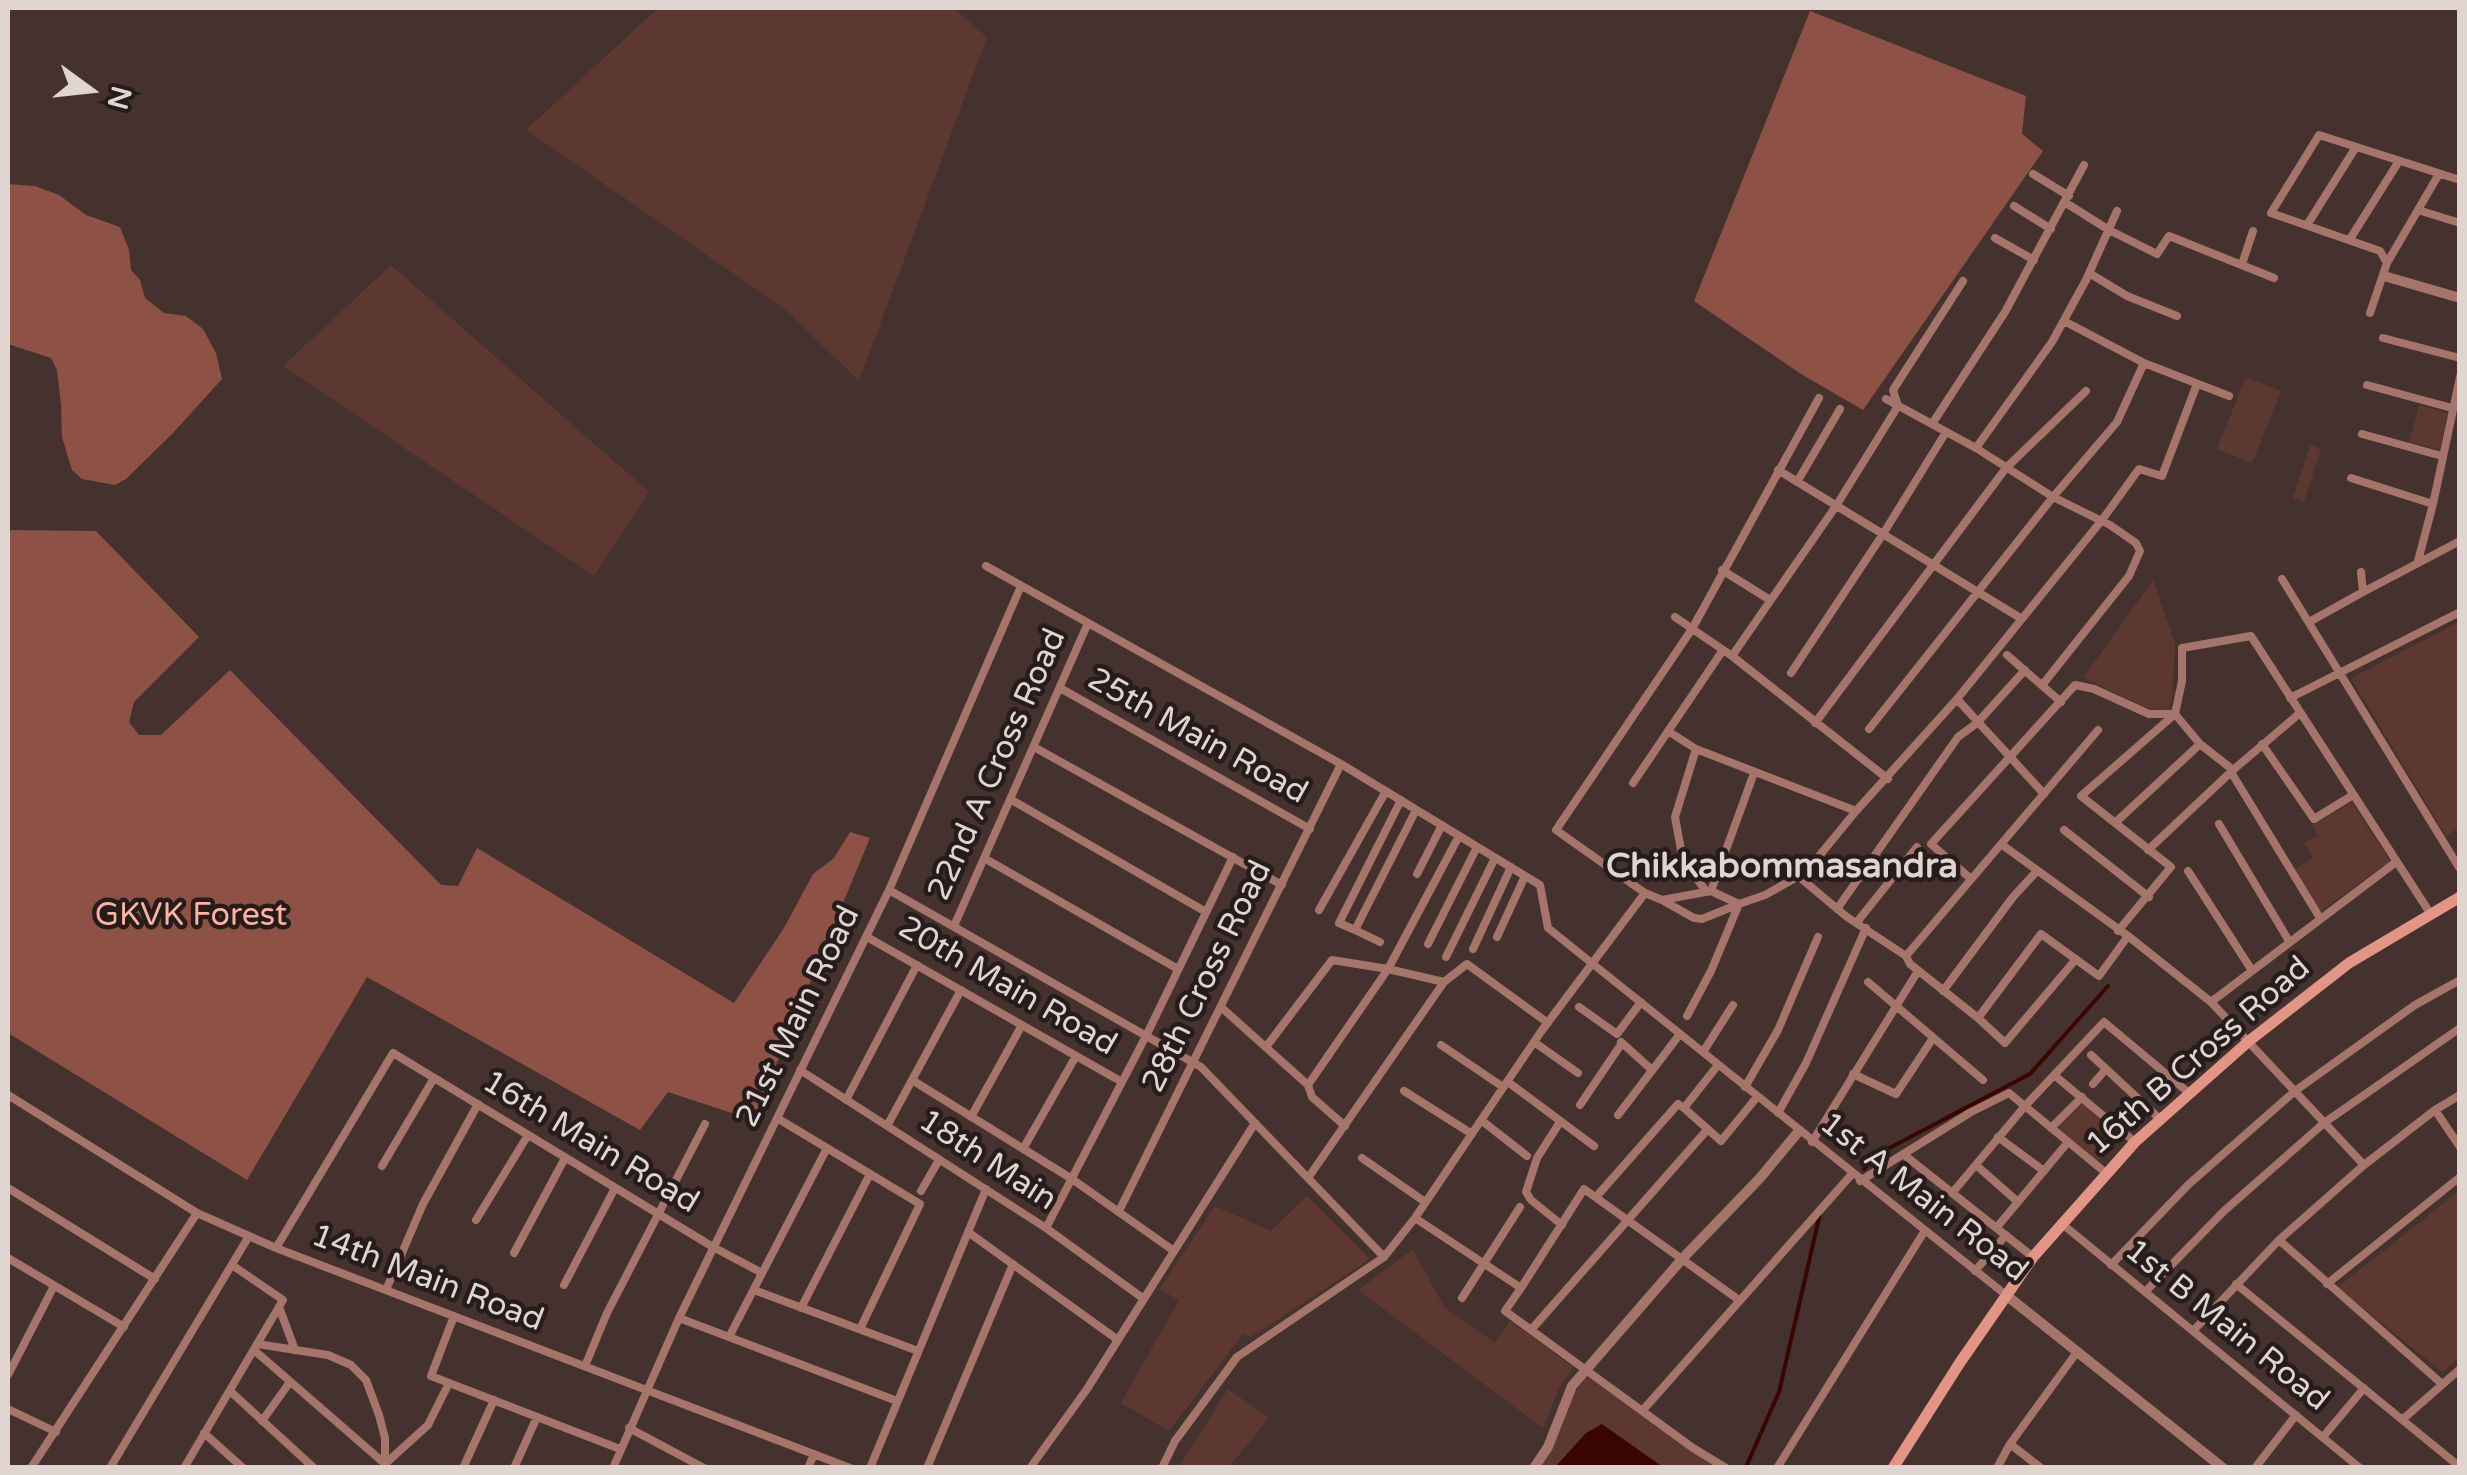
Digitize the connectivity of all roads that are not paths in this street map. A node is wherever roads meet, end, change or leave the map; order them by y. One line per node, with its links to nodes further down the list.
1 (2356, 147): 2 (street); 12 (street); 12 (street)
2 (2399, 161): 5 (street); 17 (street)
3 (2084, 165): 7 (street)
4 (2032, 174): 7 (street)
5 (2440, 174): 6 (street); 9 (street)
6 (2460, 180)
7 (2068, 200): 13 (street); 14 (street)
8 (2014, 206): 13 (street)
9 (2418, 210): 11 (street); 20 (street)
10 (2118, 211): 14 (street)
11 (2460, 223)
12 (2307, 225): 17 (street)
13 (2051, 229): 18 (street)
14 (2109, 230): 19 (street); 21 (street)
15 (2253, 231): 19 (street)
16 (1995, 238): 18 (street)
17 (2350, 239): 20 (street)
18 (2034, 260): 41 (street)
19 (2242, 264): 22 (street)
20 (2386, 270): 24 (street); 25 (street)
21 (2089, 273): 26 (street); 27 (street)
22 (2274, 278)
23 (1963, 282): 38 (street)
24 (2460, 298)
25 (2370, 313)
26 (2177, 316)
27 (2064, 320): 30 (street); 44 (street)
28 (2383, 338): 29 (street)
29 (2460, 358)
30 (2144, 363): 32 (street); 50 (street)
31 (2460, 377): 39 (street)
32 (2197, 384): 35 (street); 53 (street)
33 (2367, 385): 39 (street)
34 (2086, 391): 46 (street)
35 (2229, 396)
36 (1819, 398): 47 (street)
37 (1886, 399): 38 (street)
38 (1898, 406): 41 (street); 52 (street)
39 (2452, 408): 45 (street)
40 (1840, 409): 49 (street)
41 (1932, 424): 42 (street)
42 (1946, 432): 44 (street); 54 (street)
43 (2362, 434): 45 (street)
44 (1976, 448): 46 (street)
45 (2442, 456): 51 (street)
46 (2006, 468): 50 (street); 57 (street)
47 (1778, 470): 49 (street); 59 (street)
48 (2351, 478): 51 (street)
49 (1797, 482): 52 (street)
50 (2053, 497): 53 (street); 63 (street)
51 (2433, 504): 56 (street)
52 (1836, 506): 54 (street); 65 (street)
53 (2102, 520): 68 (street); 78 (street)
54 (1883, 534): 57 (street); 77 (street)
55 (2460, 542): 56 (street)
56 (2418, 561): 64 (street)
57 (1932, 564): 63 (street); 85 (street)
58 (986, 566): 62 (street)
59 (1722, 570): 65 (street); 71 (street)
60 (2361, 572): 64 (street)
61 (2282, 579): 69 (street)
62 (1021, 586): 70 (street); 130 (street, 21st Main Road)
63 (1977, 592): 68 (street); 87 (street)
64 (2363, 592): 69 (street)
65 (1770, 600): 74 (street)
66 (2460, 612): 76 (street)
67 (1675, 617): 71 (street)
68 (2022, 618): 81 (street)
69 (2310, 622): 76 (street)
70 (1088, 623): 79 (street, 22nd A Cross Road); 95 (street)
71 (1692, 628): 72 (street); 132 (street)
72 (1723, 650): 74 (street); 88 (street)
73 (2007, 655): 75 (street)
74 (1732, 656): 85 (street)
75 (2025, 670): 78 (street); 86 (street)
76 (2341, 672): 80 (street); 122 (street)
77 (1790, 674)
78 (2043, 684): 82 (street)
79 (1060, 688): 92 (street, 22nd A Cross Road); 110 (street, 25th Main Road)
80 (2290, 698): 83 (street); 84 (street)
81 (1957, 699): 86 (street); 98 (street)
82 (2061, 702): 84 (street); 94 (street)
83 (2298, 710): 91 (street); 102 (street)
84 (2175, 714): 90 (street); 107 (street)
85 (1816, 723): 98 (street)
86 (1977, 723): 94 (street); 137 (street)
87 (1869, 729)
88 (1668, 730): 93 (street); 99 (street)
89 (2098, 730): 101 (street)
90 (2200, 744): 96 (street); 107 (street)
91 (2262, 744): 96 (street); 102 (street)
92 (1034, 747): 103 (street, 22nd A Cross Road); 117 (street)
93 (1696, 749): 97 (street); 131 (street)
94 (2010, 759): 101 (street); 128 (street)
95 (1341, 764): 100 (street); 110 (street, 28th Cross Road)
96 (2232, 771): 116 (street); 141 (street)
97 (1754, 773): 106 (street); 131 (street)
98 (1888, 779): 106 (street)
99 (1632, 783)
100 (1386, 791): 104 (street); 138 (street)
101 (2044, 794): 113 (street)
102 (2352, 794): 120 (street)
103 (1010, 799): 118 (street, 22nd A Cross Road); 139 (street)
104 (1401, 800): 105 (street); 144 (street)
105 (1416, 810): 109 (street); 144 (street)
106 (1856, 811): 127 (street)
107 (2116, 822): 116 (street)
108 (2219, 824): 149 (street)
109 (1442, 825): 112 (street); 125 (street)
110 (1310, 828): 129 (street, 28th Cross Road)
111 (2064, 830): 134 (street)
112 (1458, 836): 114 (street); 159 (street)
113 (2000, 844): 124 (street); 128 (street)
114 (1477, 847): 119 (street); 151 (street)
115 (1917, 847): 142 (street)
116 (2148, 850): 134 (street)
117 (1232, 857): 129 (street); 139 (street)
118 (984, 858): 143 (street, 22nd A Cross Road); 158 (street)
119 (1496, 858): 121 (street); 154 (street)
120 (2396, 862): 140 (street); 141 (street)
121 (1511, 867): 126 (street); 152 (street)
122 (2460, 869)
123 (2188, 871): 160 (street)
124 (2036, 872): 145 (street); 166 (street)
125 (1417, 874)
126 (1525, 876): 147 (street); 156 (street, 1st A Main Road)
127 (1798, 876): 136 (street); 137 (street)
128 (1971, 879): 153 (street)
129 (1282, 885): 171 (street, 28th Cross Road)
130 (890, 890): 143 (street); 146 (street, 21st Main Road)
131 (1708, 891): 135 (street); 136 (street)
132 (1645, 893): 135 (street); 156 (street)
133 (2460, 896): 140 (main road, 16th B Cross Road)
134 (2149, 897): 145 (street)
135 (1662, 900): 136 (street)
136 (1738, 904): 173 (street)
137 (1836, 909): 142 (street)
138 (1319, 910)
139 (1206, 912): 158 (street)
140 (2430, 913): 182 (main road, 16th B Cross Road)
141 (2320, 918): 149 (street)
142 (1861, 925): 153 (street); 219 (street)
143 (954, 926): 178 (street)
144 (1355, 930): 150 (street)
145 (2123, 934): 155 (street); 168 (street)
146 (867, 936): 157 (street, 20th Main Road); 193 (street, 21st Main Road)
147 (1496, 936)
148 (1818, 937): 205 (street)
149 (2289, 941): 160 (street)
150 (1380, 942)
151 (1428, 944)
152 (1473, 948)
153 (1906, 956): 161 (street)
154 (1446, 957)
155 (2076, 960): 174 (street); 174 (street)
156 (1594, 964): 167 (street, 1st A Main Road); 175 (street)
157 (917, 965): 165 (street, 20th Main Road); 213 (street)
158 (1178, 969): 178 (street)
159 (1388, 969): 163 (street); 186 (street); 203 (street)
160 (2252, 969): 168 (street)
161 (1918, 971): 166 (street); 170 (street)
162 (2460, 980): 207 (street)
163 (1444, 982): 175 (street); 230 (street)
164 (1868, 982): 170 (street)
165 (961, 990): 176 (street, 20th Main Road); 199 (street)
166 (1943, 991): 174 (street)
167 (1641, 1002): 179 (street); 180 (street, 1st A Main Road)
168 (2211, 1002): 182 (street)
169 (1733, 1005): 187 (street)
170 (1895, 1005): 181 (street); 196 (street)
171 (1222, 1008): 186 (street); 190 (street, 28th Cross Road)
172 (1578, 1008): 179 (street)
173 (1687, 1016)
174 (1978, 1018)
175 (1548, 1023): 183 (street)
176 (1022, 1025): 188 (street, 20th Main Road); 221 (street)
177 (2460, 1028): 227 (street)
178 (1147, 1034): 190 (street); 201 (street)
179 (1617, 1034): 184 (street)
180 (1680, 1034): 187 (street, 1st A Main Road); 194 (street)
181 (1933, 1038): 196 (street); 200 (street)
182 (2249, 1041): 207 (street); 208 (main road, 16th B Cross Road)
183 (1534, 1042): 195 (street); 204 (street)
184 (1622, 1044): 194 (street); 215 (street)
185 (1441, 1045): 204 (street)
186 (1266, 1046): 203 (street)
187 (1703, 1052): 191 (street, 1st A Main Road)
188 (1076, 1056): 201 (street, 20th Main Road); 243 (street)
189 (2090, 1056): 192 (street)
190 (1195, 1063): 226 (street); 269 (street, 28th Cross Road)
191 (1718, 1065): 205 (street, 1st A Main Road); 217 (street)
192 (2106, 1069): 202 (street); 223 (street)
193 (800, 1070): 213 (street, 18th Main); 222 (street, 21st Main Road)
194 (1652, 1070): 220 (street)
195 (1578, 1073)
196 (1853, 1074): 237 (street)
197 (2054, 1075): 208 (street); 212 (street); 216 (street)
198 (434, 1078): 214 (street, 16th Main Road); 251 (street); 285 (street, 16th Main Road)
199 (912, 1080): 221 (street); 229 (street)
200 (1983, 1080)
201 (1122, 1082): 257 (street)
202 (2093, 1084)
203 (1308, 1085): 230 (street)
204 (1505, 1085): 224 (street); 225 (street)
205 (1746, 1087): 211 (street, 1st A Main Road)
206 (1404, 1091): 234 (street)
207 (2295, 1091): 227 (street); 295 (street)
208 (2190, 1093): 223 (main road, 16th B Cross Road)
209 (8, 1095): 270 (street, 14th Main Road)
210 (2460, 1095): 218 (street)
211 (1758, 1097): 219 (street, 1st A Main Road); 232 (street)
212 (2082, 1097): 231 (street); 239 (street)
213 (846, 1100): 229 (street, 18th Main)
214 (478, 1104): 235 (street, 16th Main Road); 304 (street)
215 (1580, 1105)
216 (2025, 1106): 231 (street); 236 (street); 244 (street)
217 (1684, 1108): 232 (street); 265 (street)
218 (2435, 1110): 242 (street); 250 (street)
219 (1778, 1114): 233 (street, 1st A Main Road)
220 (1618, 1115)
221 (971, 1117): 243 (street)
222 (777, 1118): 241 (street); 284 (street, 21st Main Road)
223 (2160, 1119): 239 (main road, 16th B Cross Road)
224 (1481, 1120): 234 (street); 245 (street)
225 (1560, 1122): 240 (street); 276 (street)
226 (1255, 1123): 258 (street); 286 (street)
227 (2324, 1123): 250 (street); 306 (street)
228 (706, 1124): 271 (street)
229 (887, 1126): 248 (street, 18th Main)
230 (1345, 1126): 258 (street)
231 (2051, 1128): 238 (street)
232 (1707, 1130): 273 (street)
233 (1799, 1131): 237 (street, 1st A Main Road); 291 (street)
234 (1472, 1134): 266 (street)
235 (528, 1135): 246 (street, 16th Main Road); 274 (street)
236 (1998, 1138): 249 (street); 252 (street)
237 (1812, 1142): 255 (street, 1st A Main Road)
238 (2068, 1142): 252 (street); 253 (street)
239 (2135, 1142): 253 (main road, 16th B Cross Road)
240 (1594, 1146)
241 (827, 1148): 254 (street); 297 (street)
242 (2460, 1148)
243 (1023, 1149): 257 (street)
244 (1902, 1154): 259 (street); 264 (street)
245 (1528, 1156)
246 (565, 1158): 261 (street, 16th Main Road); 287 (street)
247 (1362, 1158): 266 (street)
248 (939, 1160): 262 (street, 18th Main); 263 (street)
249 (1976, 1165): 264 (street); 267 (street)
250 (2364, 1165): 283 (street)
251 (382, 1166)
252 (2044, 1171): 267 (street)
253 (2106, 1173): 275 (main road, 16th B Cross Road)
254 (870, 1174): 312 (street); 316 (street)
255 (1852, 1174): 259 (street, 1st A Main Road); 310 (street)
256 (2460, 1177): 300 (street)
257 (1072, 1178): 269 (street); 278 (street)
258 (1308, 1178): 288 (street)
259 (1860, 1181): 280 (street, 1st A Main Road)
260 (8, 1188): 298 (street)
261 (615, 1188): 271 (street, 16th Main Road); 301 (street)
262 (986, 1189): 278 (street, 18th Main); 279 (street)
263 (921, 1191)
264 (1952, 1192): 277 (street)
265 (1596, 1198): 273 (street); 276 (street)
266 (1425, 1202): 272 (street)
267 (2018, 1202): 277 (street)
268 (1520, 1207): 294 (street)
269 (1118, 1211): 286 (street)
270 (197, 1213): 282 (street, 14th Main Road); 298 (street)
271 (658, 1214): 284 (street, 16th Main Road); 325 (street)
272 (1416, 1218): 288 (street); 294 (street)
273 (1627, 1219): 291 (street); 317 (street)
274 (476, 1220)
275 (2061, 1223): 289 (main road, 16th B Cross Road); 295 (street, 1st B Main Road)
276 (1562, 1225): 303 (street)
277 (1996, 1227): 281 (street)
278 (1046, 1228): 309 (street, 18th Main)
279 (968, 1232): 293 (street); 323 (street)
280 (1924, 1232): 296 (street, 1st A Main Road); 371 (street)
281 (2006, 1234): 289 (street); 296 (street)
282 (249, 1236): 285 (street, 14th Main Road); 292 (street)
283 (2279, 1240): 299 (street); 300 (street)
284 (713, 1247): 297 (street, 16th Main Road); 314 (street, 21st Main Road)
285 (276, 1248): 304 (street, 14th Main Road)
286 (1174, 1252): 309 (street)
287 (514, 1254)
288 (1384, 1257): 368 (street)
289 (2033, 1257): 307 (main road, 16th B Cross Road)
290 (8, 1258): 302 (street)
291 (1683, 1258): 310 (street); 326 (street)
292 (232, 1264): 311 (street); 355 (street)
293 (1013, 1264): 320 (street); 366 (street)
294 (1482, 1264): 303 (street); 308 (street)
295 (2111, 1265): 306 (street, 1st B Main Road)
296 (1976, 1271): 307 (street, 1st A Main Road)
297 (762, 1274): 305 (street)
298 (154, 1279): 315 (street)
299 (2236, 1284): 318 (street); 332 (street)
300 (2327, 1284): 331 (street)
301 (564, 1285)
302 (54, 1286): 315 (street); 328 (street)
303 (1520, 1288): 317 (street)
304 (386, 1290): 313 (street, 14th Main Road)
305 (754, 1290): 312 (street); 319 (street)
306 (2145, 1292): 318 (street, 1st B Main Road)
307 (2006, 1295): 324 (street, 1st A Main Road); 372 (main road, 16th B Cross Road)
308 (1462, 1298)
309 (1144, 1299): 320 (street)
310 (1739, 1300): 338 (street)
311 (279, 1307): 321 (street); 322 (street)
312 (801, 1308): 316 (street)
313 (454, 1316): 325 (street, 14th Main Road); 330 (street)
314 (679, 1318): 319 (street); 333 (street, 21st Main Road)
315 (124, 1327): 344 (street)
316 (860, 1330): 323 (street)
317 (1531, 1330): 326 (street)
318 (2193, 1331): 339 (street, 1st B Main Road)
319 (730, 1337): 336 (street)
320 (1118, 1340): 367 (street)
321 (256, 1347): 322 (street); 329 (street); 334 (street)
322 (295, 1350): 352 (street)
323 (918, 1351): 336 (street)
324 (2077, 1352): 347 (street); 375 (street, 1st A Main Road)
325 (585, 1366): 333 (street, 14th Main Road)
326 (1586, 1369): 338 (street); 369 (street)
327 (2460, 1369): 331 (street)
328 (8, 1375)
329 (290, 1382): 342 (street); 352 (street)
330 (449, 1383): 335 (street); 352 (street)
331 (2441, 1383): 341 (street)
332 (2364, 1388): 341 (street); 346 (street)
333 (645, 1389): 343 (street, 21st Main Road); 350 (street, 14th Main Road)
334 (230, 1391): 342 (street); 345 (street)
335 (494, 1400): 340 (street); 359 (street)
336 (897, 1402): 365 (street)
337 (8, 1408): 344 (street)
338 (1643, 1410): 370 (street)
339 (2296, 1415): 346 (street, 1st B Main Road); 376 (street)
340 (537, 1417): 348 (street); 360 (street)
341 (2403, 1420): 351 (street)
342 (262, 1422): 358 (street)
343 (629, 1428): 348 (street, 21st Main Road); 362 (street)
344 (56, 1432): 354 (street)
345 (204, 1434): 356 (street); 357 (street)
346 (2323, 1437): 377 (street, 1st B Main Road)
347 (2010, 1444): 373 (street); 374 (street)
348 (620, 1449): 361 (street, 21st Main Road)
349 (2460, 1449): 351 (street)
350 (814, 1454): 363 (street); 364 (street, 14th Main Road)
351 (2450, 1458): 353 (street)
352 (384, 1466)
353 (2460, 1466)
354 (31, 1468)
355 (110, 1468)
356 (184, 1468)
357 (243, 1468)
358 (314, 1468)
359 (463, 1468)
360 (514, 1468)
361 (613, 1468)
362 (704, 1468)
363 (808, 1468)
364 (850, 1468)
365 (870, 1468)
366 (927, 1468)
367 (1030, 1468)
368 (1162, 1468)
369 (1534, 1468)
370 (1726, 1468)
371 (1777, 1468)
372 (1893, 1468)
373 (1997, 1468)
374 (2041, 1468)
375 (2223, 1468)
376 (2255, 1468)
377 (2360, 1468)

